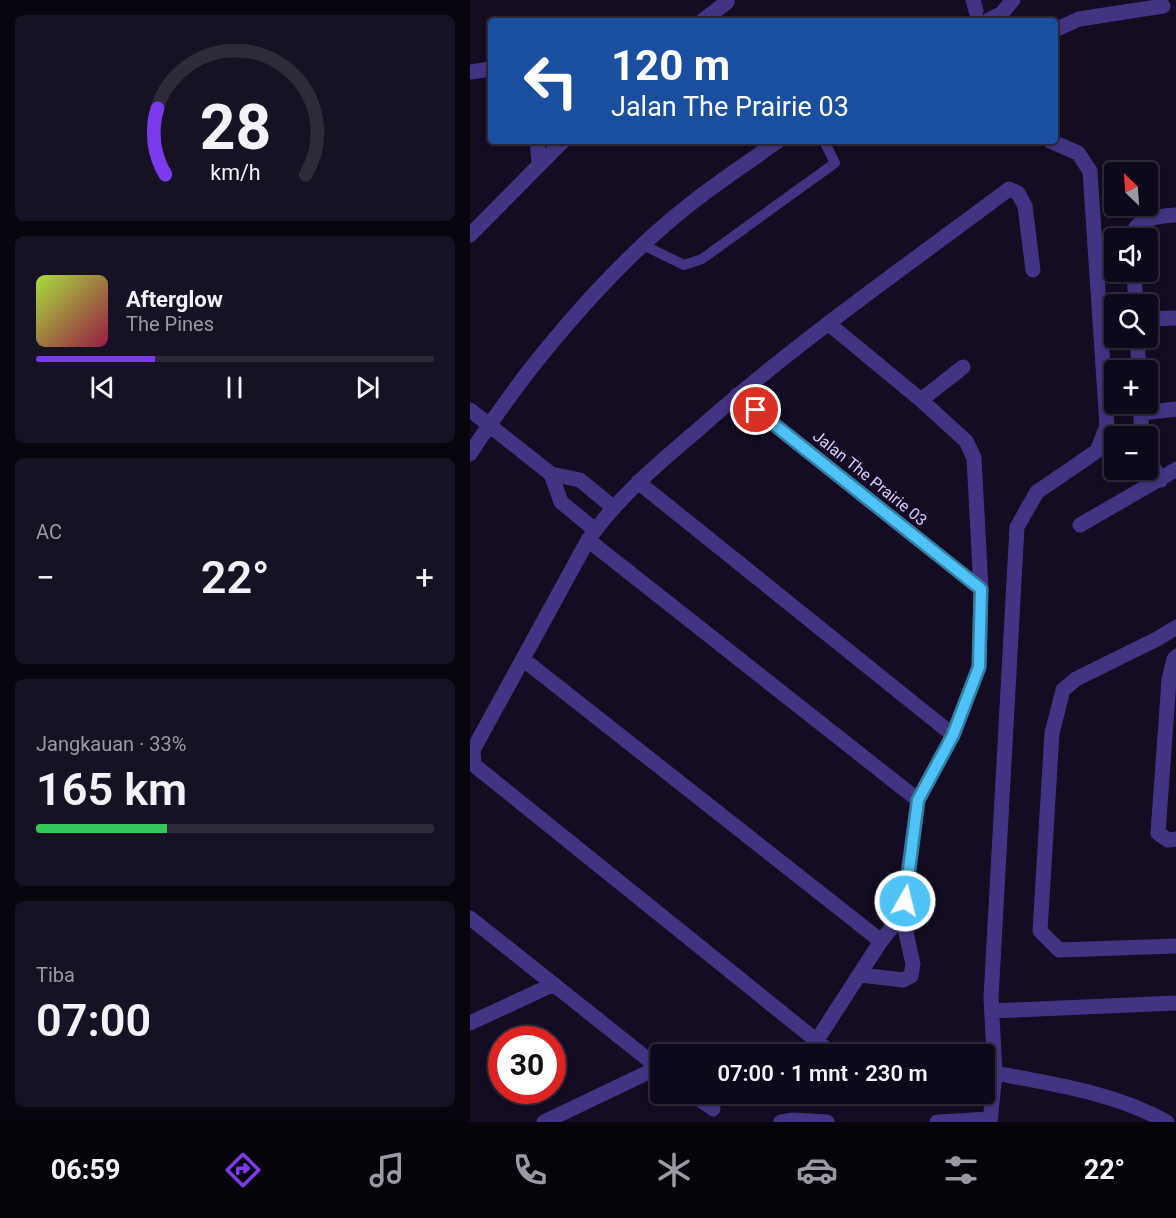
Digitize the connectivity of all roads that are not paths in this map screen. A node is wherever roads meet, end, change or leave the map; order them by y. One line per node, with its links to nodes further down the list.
1 (1013, 0): 4 (street)
2 (727, 2): 5 (street)
3 (1163, 6): 6 (street)
4 (979, 11)
5 (706, 18)
6 (1058, 29)
7 (488, 69): 8 (street)
8 (470, 72)
9 (537, 144): 14 (street)
10 (560, 144): 14 (street)
11 (774, 144): 18 (street)
12 (826, 144): 18 (lane)
13 (1057, 144): 53 (street)
14 (539, 163): 17 (street)
15 (1176, 216): 16 (street)
16 (1135, 228)
17 (470, 235)
18 (643, 244): 29 (street)
19 (1033, 270): 22 (street)
20 (1176, 318): 21 (street)
21 (1158, 319)
22 (829, 324): 24 (street); 25 (street)
23 (964, 367): 25 (street)
24 (737, 395): 35 (street); 39 (street, Jalan The Prairie 03)
25 (921, 400): 39 (street)
26 (1158, 408): 27 (street)
27 (1176, 409)
28 (470, 410): 29 (street)
29 (488, 425): 30 (street); 32 (street)
30 (470, 454)
31 (1176, 469): 34 (street)
32 (551, 474): 36 (street); 38 (street)
33 (1158, 475): 34 (street)
34 (1161, 480): 37 (street)
35 (638, 482): 36 (street); 43 (street)
36 (614, 508): 38 (street)
37 (1080, 525)
38 (591, 535): 42 (street); 44 (street)
39 (981, 589): 43 (street)
40 (1176, 629): 49 (street)
41 (1176, 656): 45 (street)
42 (524, 660): 48 (street); 55 (street)
43 (953, 735): 44 (street)
44 (918, 800): 46 (street)
45 (1176, 839)
46 (902, 915): 48 (street); 50 (street)
47 (470, 918): 51 (street)
48 (881, 941): 50 (street)
49 (1176, 946)
50 (861, 975): 55 (street)
51 (554, 984): 54 (street); 58 (street)
52 (1176, 1003): 53 (street)
53 (992, 1011): 57 (street)
54 (470, 1023)
55 (817, 1040): 56 (street)
56 (822, 1044)
57 (994, 1044)
58 (650, 1060)
59 (650, 1073): 65 (street)
60 (995, 1073): 69 (street)
61 (706, 1104): 63 (street)
62 (992, 1104): 64 (street)
63 (713, 1109)
64 (990, 1120): 68 (street)
65 (545, 1122)
66 (781, 1122): 67 (street)
67 (827, 1122)
68 (937, 1122)
69 (1167, 1122)

